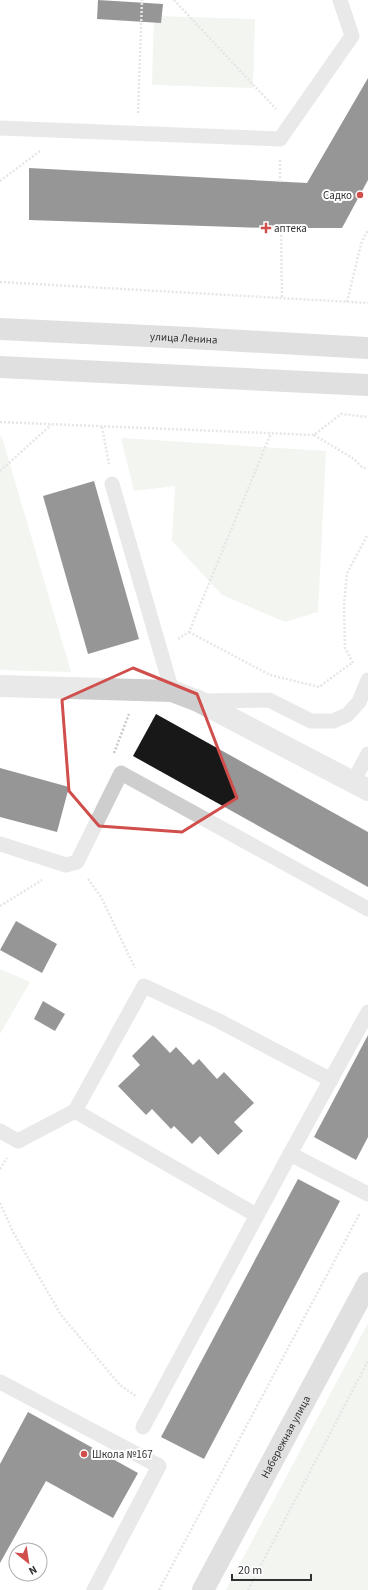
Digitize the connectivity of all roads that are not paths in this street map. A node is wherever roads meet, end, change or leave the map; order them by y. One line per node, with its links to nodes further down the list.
1 (340, 0): 2 (lane)
2 (0, 128)
3 (0, 329): 4 (main road, улица Ленина)
4 (368, 348)
5 (0, 368): 6 (main road)
6 (368, 385)
7 (112, 484): 10 (lane)
8 (368, 680): 11 (lane)
9 (0, 686): 10 (street)
10 (172, 691): 11 (street)
11 (198, 701): 13 (street)
12 (368, 754): 13 (lane)
13 (360, 786)
14 (0, 844): 15 (lane)
15 (368, 909)
16 (368, 1012): 17 (lane)
17 (331, 1080): 18 (lane); 20 (lane)
18 (75, 1111): 19 (lane); 22 (lane)
19 (0, 1131)
20 (290, 1154): 21 (lane); 22 (lane)
21 (368, 1194)
22 (256, 1215): 25 (lane)
23 (368, 1283): 27 (main road, Набережная улица)
24 (0, 1382): 26 (lane)
25 (143, 1426)
26 (94, 1590)
27 (203, 1590)

